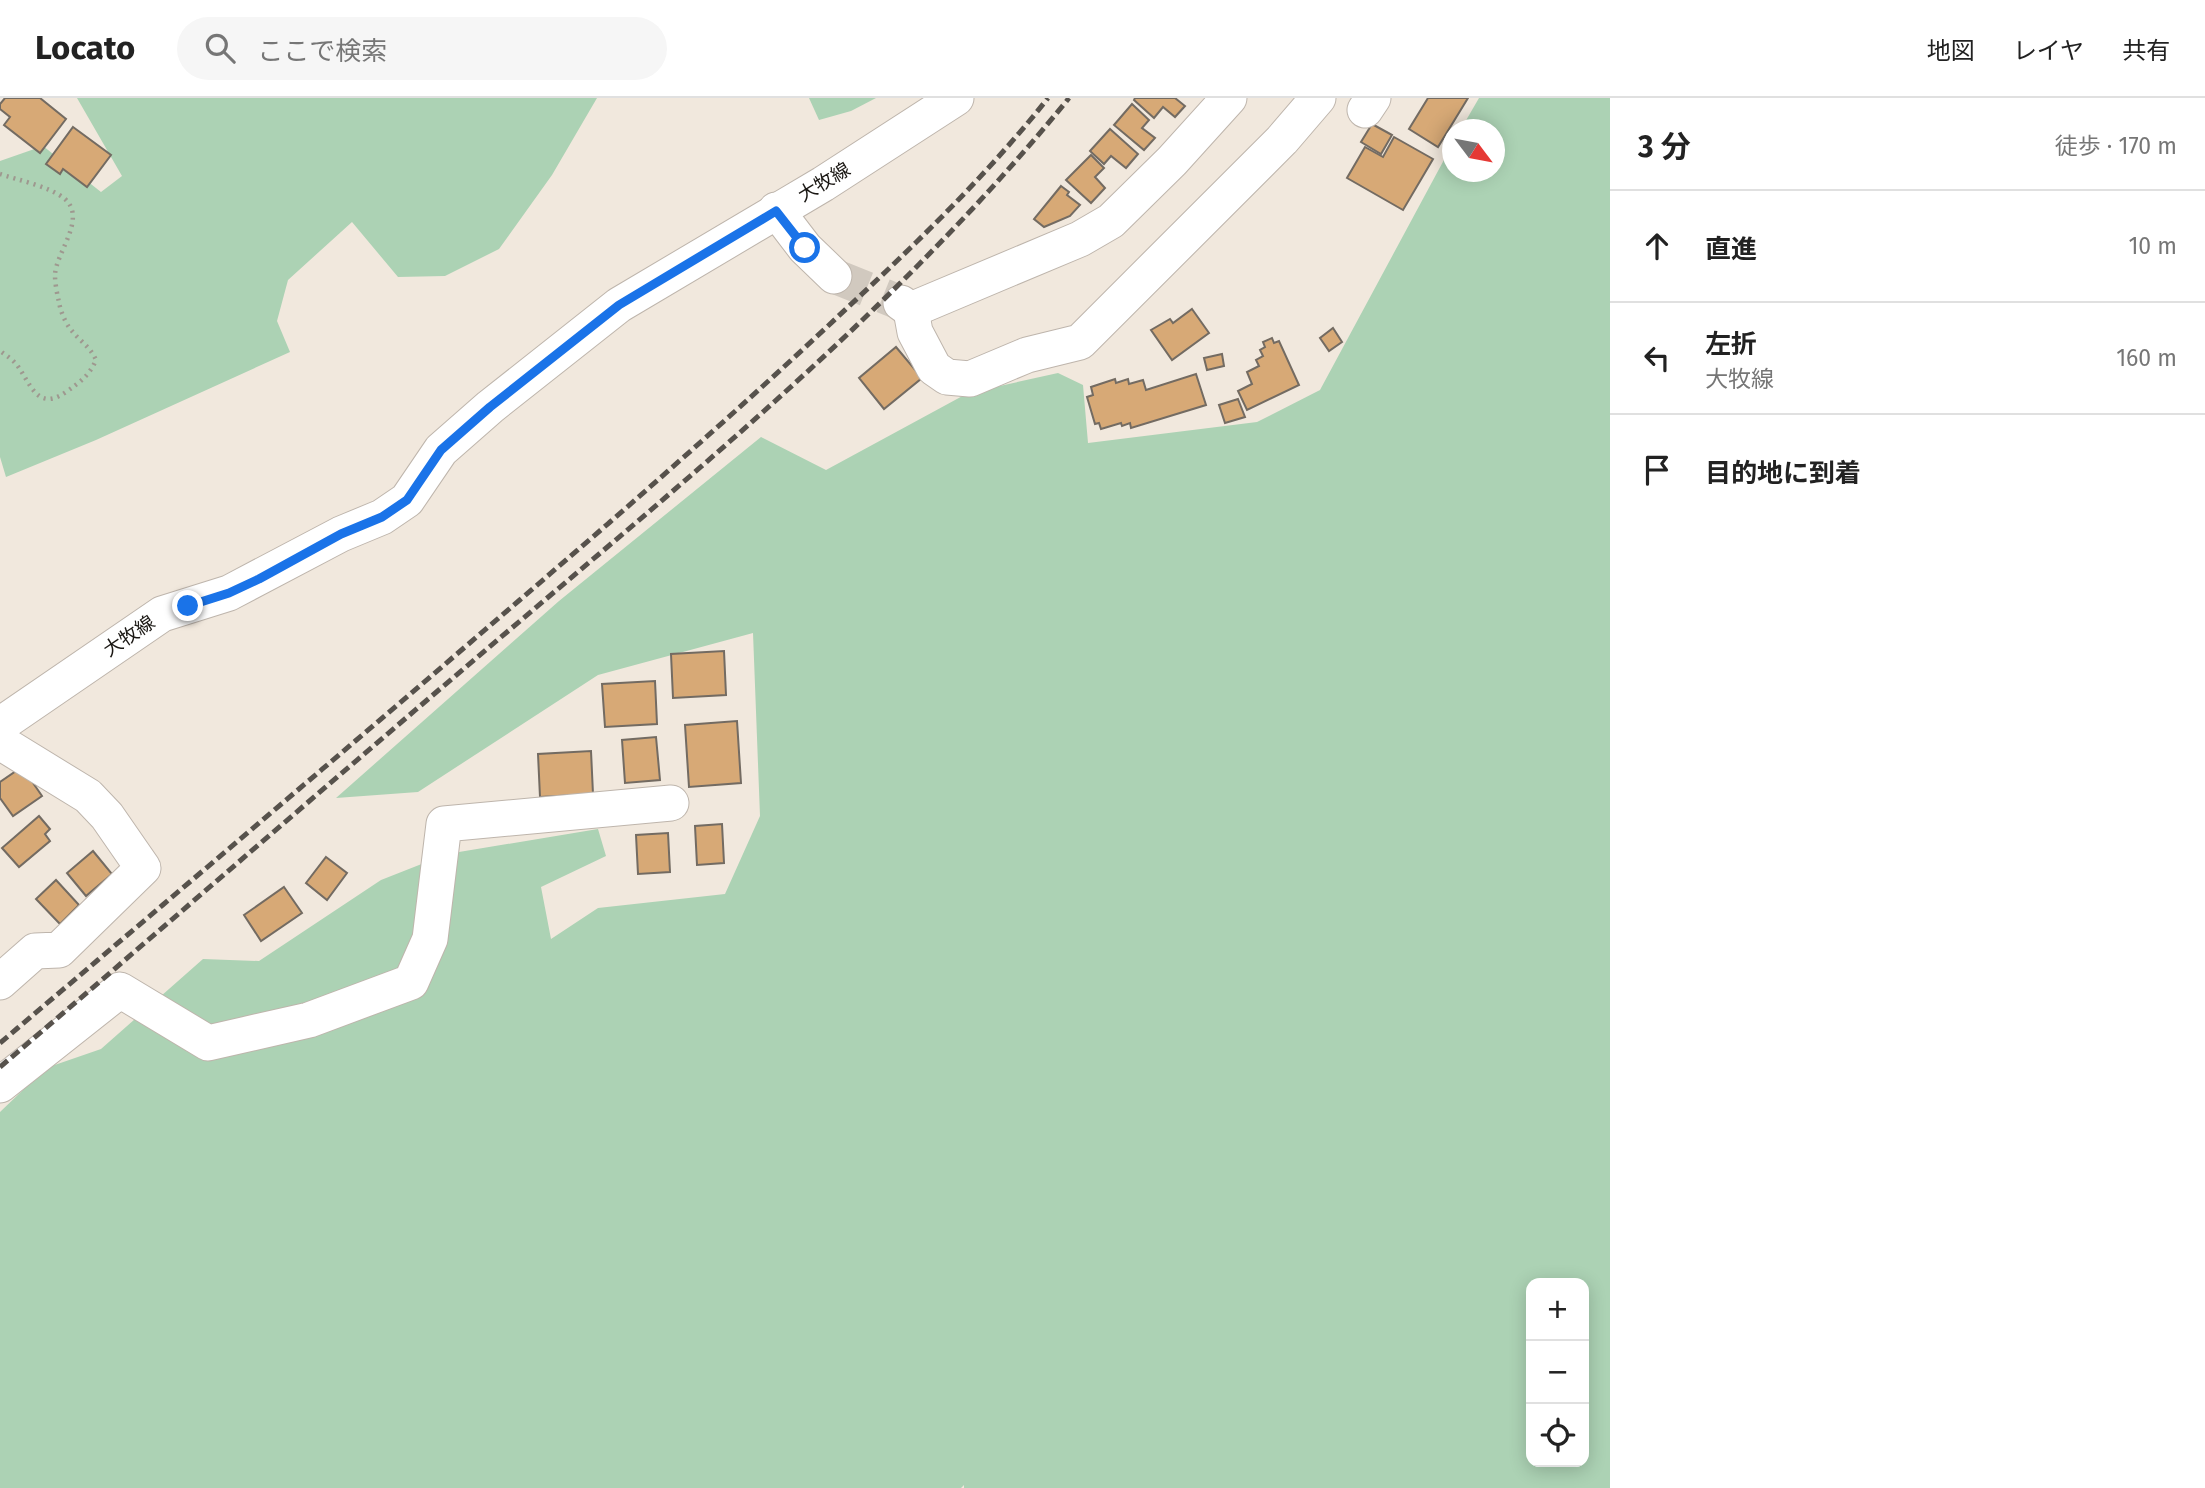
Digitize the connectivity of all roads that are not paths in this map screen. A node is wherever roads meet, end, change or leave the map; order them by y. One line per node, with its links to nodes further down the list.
1 (956, 98): 4 (street, 大牧線)
2 (1229, 98): 3 (street)
3 (1318, 98)
4 (776, 211): 5 (street); 6 (street, 大牧線)
5 (834, 276)
6 (0, 725)
7 (0, 742): 9 (street)
8 (671, 803): 10 (street)
9 (0, 982)
10 (0, 1086)

